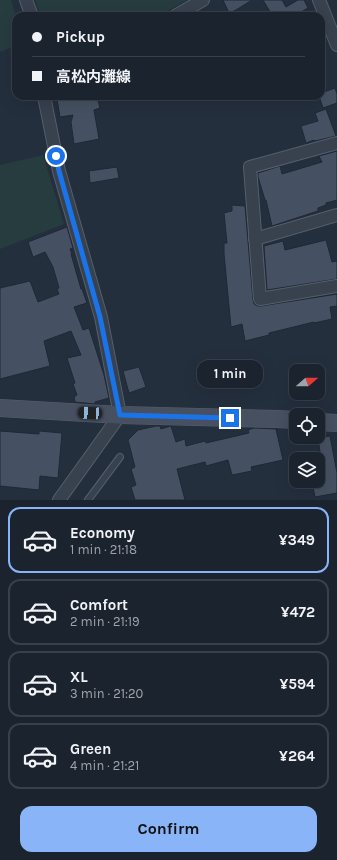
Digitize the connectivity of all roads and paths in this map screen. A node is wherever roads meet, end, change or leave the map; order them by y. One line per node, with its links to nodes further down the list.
1 (26, 0): 4 (street)
2 (203, 0): 5 (street)
3 (319, 0): 6 (street)
4 (30, 12)
5 (182, 12)
6 (324, 12)
7 (325, 15): 8 (street)
8 (337, 45)
9 (45, 100): 15 (street)
10 (337, 143): 12 (street)
11 (337, 215): 12 (street)
12 (255, 239): 13 (street)
13 (337, 286)
14 (0, 408): 15 (main road)
15 (120, 415): 16 (main road); 20 (street)
16 (289, 420)
17 (325, 422): 18 (main road)
18 (337, 423)
19 (120, 457): 21 (lane)
20 (59, 500)
21 (88, 500)

